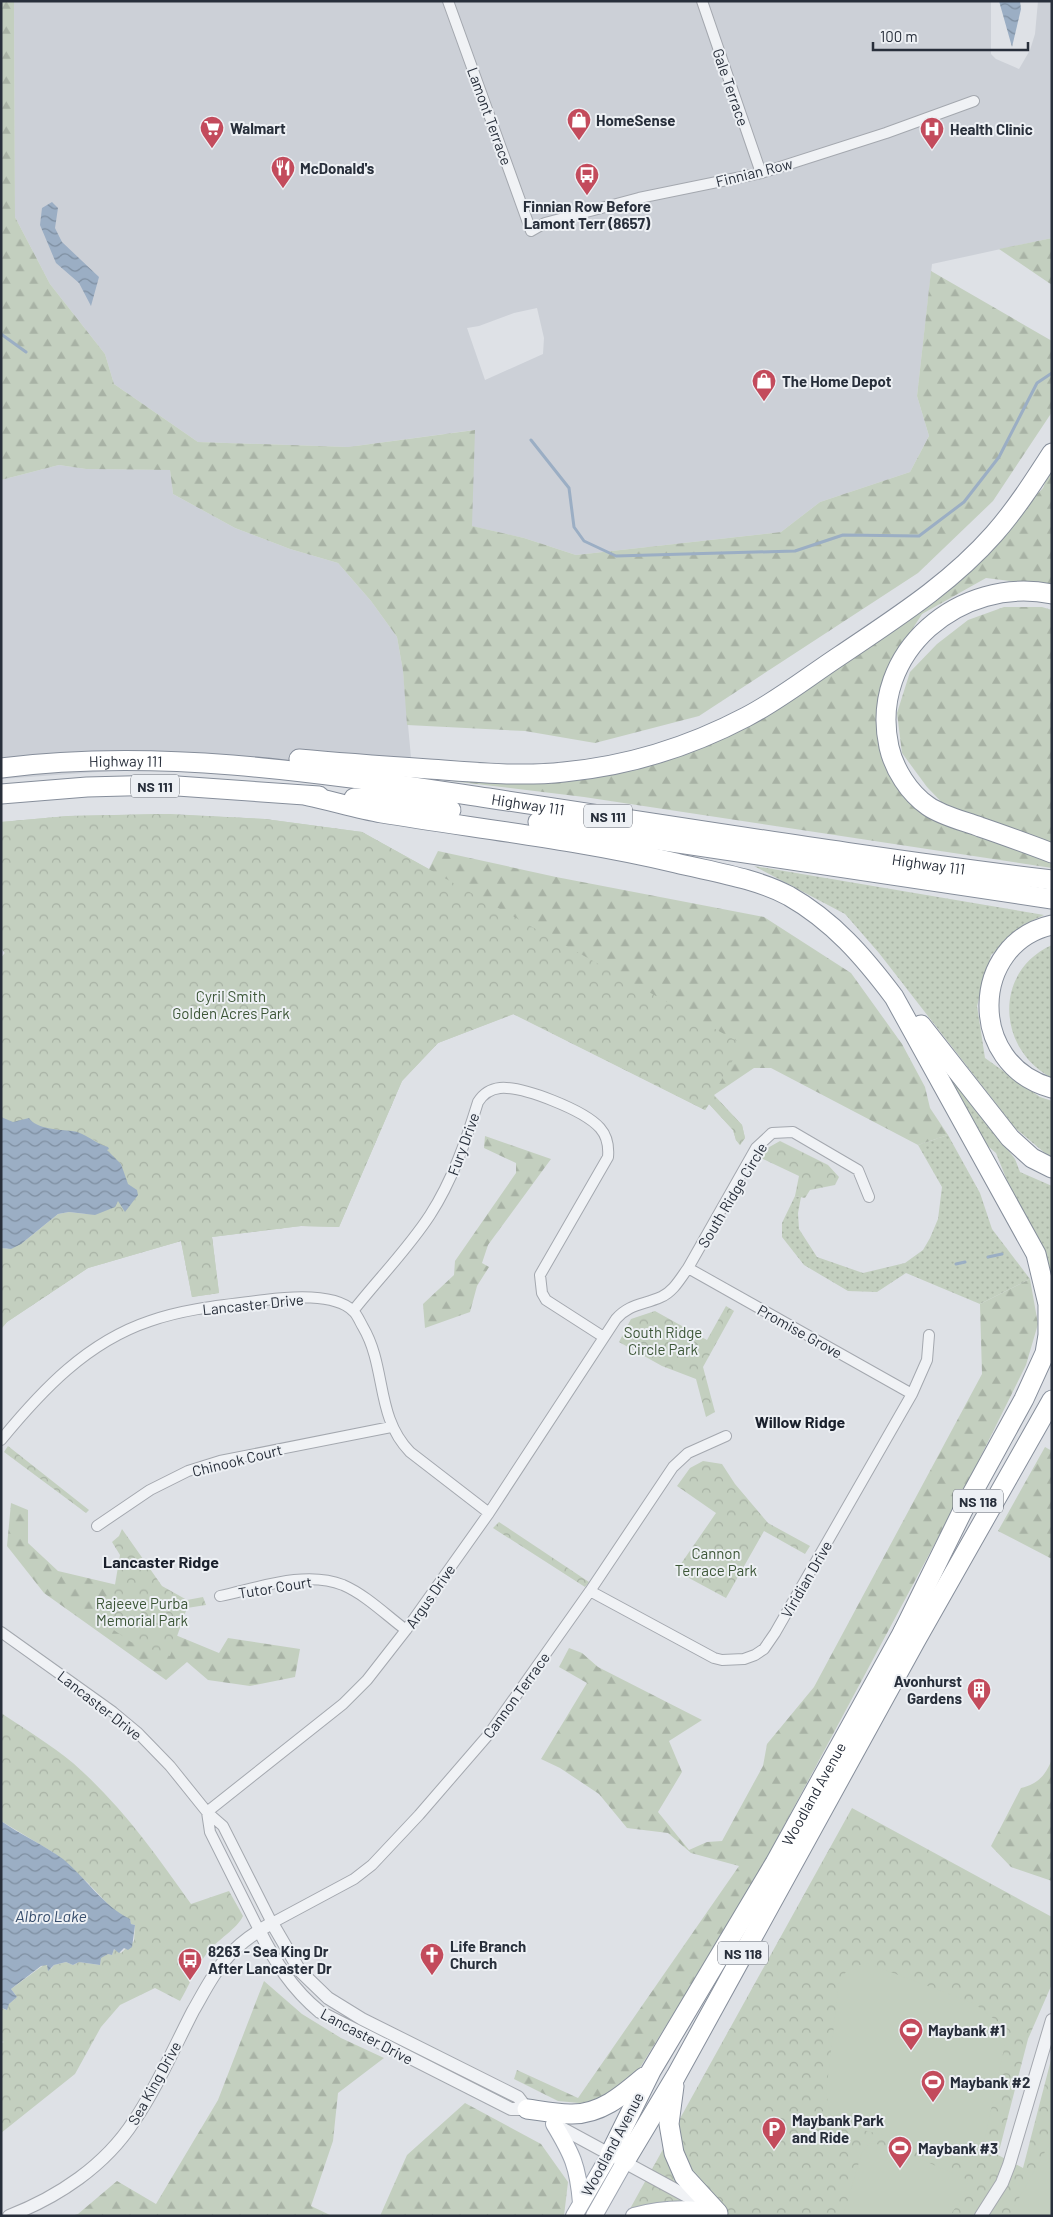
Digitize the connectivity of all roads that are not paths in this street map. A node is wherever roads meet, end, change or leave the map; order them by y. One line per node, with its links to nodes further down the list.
1 (448, 1): 5 (street, Lamont Terrace)
2 (702, 1): 4 (street, Gale Terrace)
3 (974, 101): 4 (street, Finnian Row)
4 (761, 173): 5 (street, Finnian Row)
5 (531, 231)
6 (1052, 453): 8 (highway)
7 (1052, 594): 12 (highway)
8 (163, 761): 9 (highway, Highway 111 / NS 111); 13 (highway, Highway 111 / NS 111)
9 (1, 768)
10 (1, 794): 11 (highway, Highway 111 / NS 111)
11 (308, 796): 14 (highway, Highway 111 / NS 111); 16 (highway)
12 (1052, 853)
13 (1052, 880)
14 (1052, 899)
15 (1052, 925): 17 (highway)
16 (894, 997): 18 (highway); 36 (highway)
17 (1052, 1088)
18 (1052, 1168)
19 (869, 1197): 20 (street, South Ridge Circle)
20 (688, 1268): 22 (street, South Ridge Circle); 25 (street, Promise Grove)
21 (354, 1311): 22 (street, Fury Drive); 27 (street); 29 (street, Lancaster Drive)
22 (602, 1336): 30 (street, Argus Drive)
23 (929, 1336): 25 (street, Viridian Drive)
24 (1052, 1370): 36 (highway, Woodland Avenue / NS 118)
25 (912, 1394): 32 (street, Viridian Drive)
26 (1050, 1404): 44 (highway, Woodland Avenue / NS 118)
27 (391, 1427): 30 (street); 31 (street, Chinook Court)
28 (726, 1436): 32 (street, Cannon Terrace)
29 (1, 1440)
30 (489, 1513): 34 (street, Argus Drive)
31 (97, 1526)
32 (590, 1591): 40 (street, Cannon Terrace)
33 (220, 1596): 34 (street, Tutor Court)
34 (406, 1630): 37 (street, Argus Drive)
35 (1, 1632): 37 (street, Lancaster Drive)
36 (903, 1632): 43 (highway, Woodland Avenue / NS 118)
37 (207, 1812): 38 (street, Lancaster Drive); 39 (street, Lancaster Drive)
38 (236, 1850): 39 (street); 40 (street, Lancaster Drive)
39 (224, 1856): 41 (street, Lancaster Drive)
40 (272, 1922): 41 (street, Sea King Drive); 45 (street, Lancaster Drive)
41 (259, 1930): 45 (street, Lancaster Drive); 50 (street, Sea King Drive)
42 (1052, 2020): 53 (street)
43 (651, 2071): 45 (highway); 47 (highway, Woodland Avenue / NS 118)
44 (676, 2076): 47 (highway, Woodland Avenue / NS 118); 49 (highway)
45 (527, 2109): 46 (street, Lancaster Drive)
46 (554, 2124): 47 (street, Lancaster Drive); 48 (main road)
47 (617, 2158): 48 (main road, Woodland Avenue / NS 118); 49 (street, Lancaster Drive); 51 (main road, Woodland Avenue / NS 118)
48 (577, 2209)
49 (720, 2214): 52 (main road)
50 (9, 2216)
51 (594, 2216)
52 (634, 2216)
53 (981, 2216)

